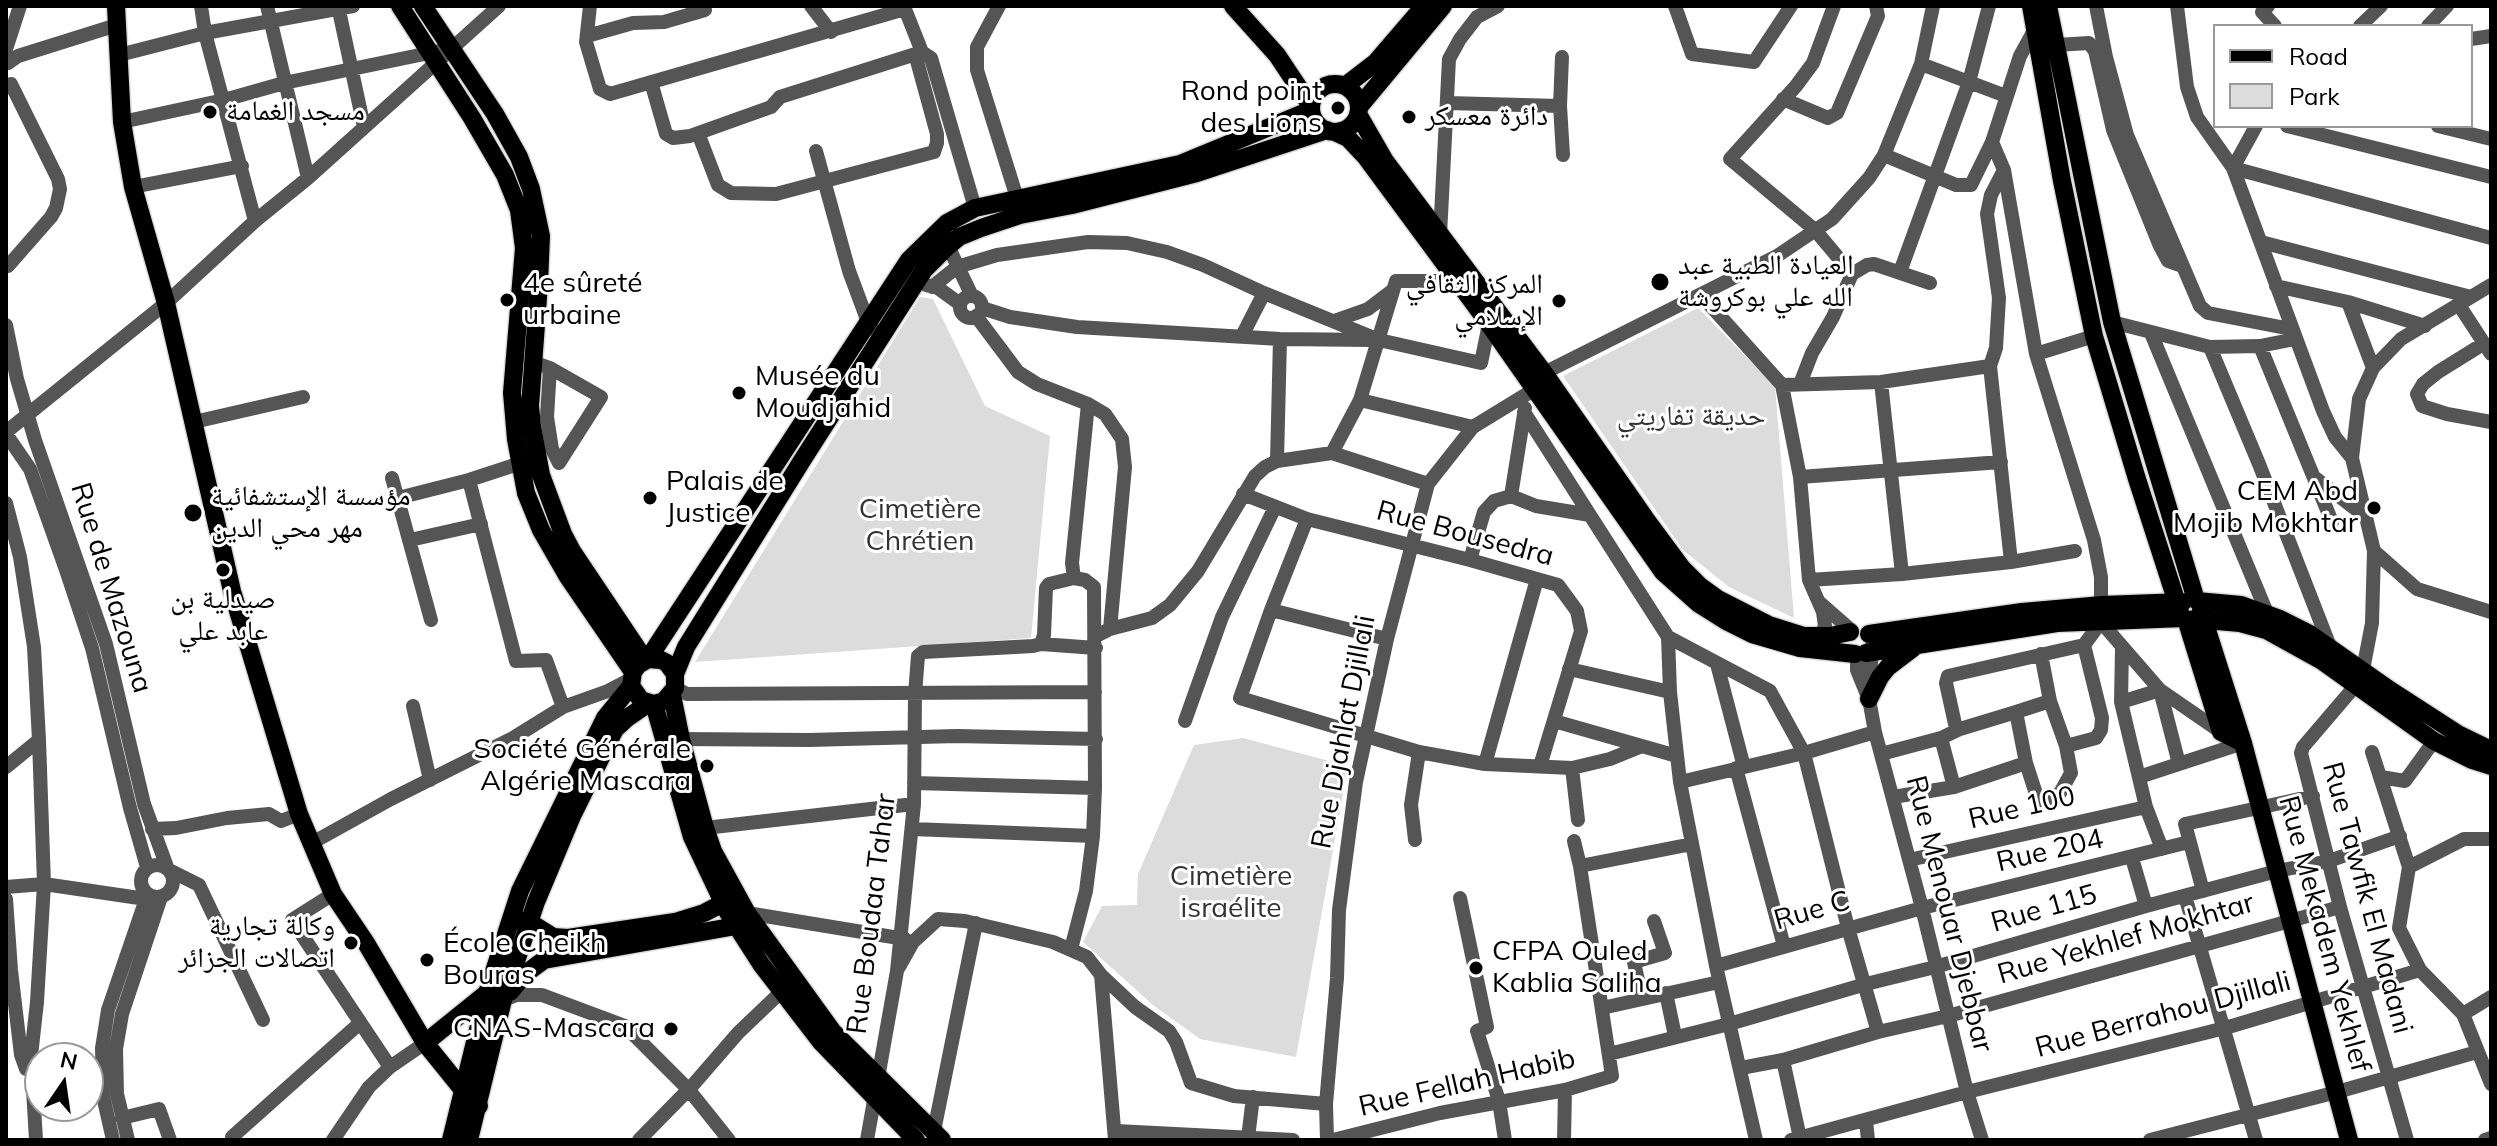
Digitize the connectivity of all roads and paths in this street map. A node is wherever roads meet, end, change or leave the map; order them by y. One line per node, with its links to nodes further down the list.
1 (20, 6): 44 (street)
2 (116, 6): 33 (main road)
3 (201, 6): 36 (street)
4 (400, 6): 45 (main road)
5 (423, 6): 39 (main road)
6 (499, 6): 39 (street)
7 (590, 6): 37 (street)
8 (811, 6): 35 (street)
9 (889, 6): 28 (street)
10 (999, 6): 83 (street)
11 (1233, 6): 42 (main road)
12 (1424, 6): 51 (main road)
13 (1443, 6): 59 (main road)
14 (1498, 6): 56 (street)
15 (1675, 6): 16 (street)
16 (1791, 6)
17 (1834, 6): 54 (street)
18 (1876, 6): 54 (street)
19 (1933, 6): 46 (street, Rue Djahlat Djillali)
20 (1989, 6): 49 (street)
21 (2031, 6): 34 (main road)
22 (2048, 6): 38 (main road)
23 (2096, 6): 92 (street)
24 (2177, 6): 60 (street)
25 (2381, 6): 31 (street)
26 (2447, 6): 32 (street)
27 (343, 7): 30 (street); 47 (street)
28 (905, 9): 35 (street); 40 (street)
29 (705, 10): 37 (street)
30 (268, 14): 36 (street); 50 (street)
31 (2362, 24)
32 (2430, 24)
33 (117, 25): 41 (main road); 44 (street)
34 (2036, 26): 53 (street); 118 (main road)
35 (831, 32): 48 (street)
36 (205, 33): 41 (street); 55 (street)
37 (587, 36): 48 (street)
38 (2056, 45): 92 (street); 111 (main road)
39 (451, 49): 45 (street); 126 (main road)
40 (922, 52): 69 (street); 81 (street); 84 (street)
41 (119, 55): 62 (main road)
42 (1277, 55): 51 (main road); 58 (main road); 63 (main road)
43 (1562, 57): 57 (street)
44 (7, 58): 52 (street)
45 (432, 58): 47 (street); 64 (street); 146 (main road)
46 (1921, 64): 49 (street); 74 (street, Rue Djahlat Djillali)
47 (350, 69): 50 (street); 64 (street)
48 (651, 82): 69 (street)
49 (1969, 82): 53 (street); 78 (street)
50 (284, 83): 55 (street); 80 (street)
51 (1336, 86): 58 (main road); 59 (main road)
52 (9, 88): 91 (street)
53 (2006, 96): 71 (street)
54 (1783, 99): 86 (street)
55 (224, 100): 62 (street); 75 (street)
56 (1447, 103): 57 (street); 87 (street)
57 (1560, 106): 73 (street)
58 (1311, 108): 63 (main road); 68 (main road)
59 (1358, 110): 68 (main road); 87 (main road)
60 (2197, 117): 61 (street); 76 (street)
61 (2213, 118)
62 (122, 122): 82 (main road)
63 (1275, 125): 83 (main road)
64 (364, 127): 80 (street)
65 (2255, 128): 76 (street)
66 (2295, 128): 79 (street)
67 (2446, 128): 70 (street)
68 (1331, 131): 90 (main road); 96 (main road)
69 (698, 133): 81 (street)
70 (2491, 139)
71 (1992, 142): 77 (street); 78 (street)
72 (816, 151): 81 (street)
73 (1563, 155)
74 (1884, 155): 78 (street); 86 (street, Rue Djahlat Djillali)
75 (242, 166): 82 (street); 85 (street)
76 (2233, 168): 88 (street); 89 (street)
77 (2004, 170): 125 (street); 127 (street)
78 (1935, 176): 94 (street)
79 (2491, 177)
80 (308, 178): 85 (street)
81 (824, 181): 110 (street)
82 (133, 187): 107 (main road)
83 (1017, 198): 84 (main road)
84 (975, 208): 110 (main road)
85 (255, 221): 107 (street)
86 (1815, 230): 95 (street); 103 (street, Rue Djahlat Djillali)
87 (1440, 235): 132 (main road)
88 (2491, 238)
89 (2261, 242): 100 (street); 105 (street)
90 (948, 246): 93 (street); 98 (main road)
91 (7, 264)
92 (2182, 266): 116 (street)
93 (957, 267): 98 (street); 102 (street); 104 (street)
94 (1900, 272): 95 (street); 97 (street)
95 (1852, 274): 130 (street)
96 (1457, 281): 101 (street); 112 (main road)
97 (1930, 283)
98 (924, 285): 104 (street); 119 (main road)
99 (2491, 285): 105 (street)
100 (2276, 286): 106 (street); 116 (street)
101 (1393, 290): 109 (street); 121 (street)
102 (1264, 293): 109 (street); 117 (street)
103 (1701, 295): 131 (street); 132 (street, Rue Djahlat Djillali)
104 (966, 300): 108 (street)
105 (2465, 301): 114 (street); 124 (street)
106 (2348, 302): 114 (street); 128 (street)
107 (166, 303): 137 (street); 138 (main road)
108 (979, 312): 117 (street); 135 (street)
109 (1334, 321): 121 (street)
110 (868, 322): 119 (street); 196 (main road)
111 (2112, 322): 115 (street); 177 (main road)
112 (1489, 324): 121 (street); 132 (main road)
113 (6, 325): 137 (street, Rue de Mazouna)
114 (2425, 326): 128 (street)
115 (2151, 333): 123 (street); 181 (street)
116 (2293, 334): 122 (street); 143 (street)
117 (1242, 336): 120 (street)
118 (2094, 336): 125 (street); 177 (main road)
119 (880, 339): 198 (main road)
120 (1280, 339): 121 (street); 144 (street)
121 (1379, 340): 134 (street)
122 (2260, 346): 123 (street); 148 (street)
123 (2210, 347): 192 (street)
124 (2487, 349): 139 (street)
125 (2036, 354): 179 (street)
126 (541, 365): 126 (street); 196 (main road)
127 (1990, 366): 129 (street); 145 (street)
128 (2373, 368): 143 (street)
129 (1881, 382): 130 (street); 147 (street)
130 (1800, 384): 131 (street)
131 (1782, 385): 149 (street)
132 (1535, 386): 136 (street); 140 (street, Rue Djahlat Djillali); 184 (main road); 188 (main road)
133 (303, 397): 138 (street)
134 (1360, 400): 140 (street); 142 (street)
135 (1088, 404): 172 (street); 182 (street)
136 (1524, 412): 154 (street); 158 (street)
137 (28, 415): 141 (street); 254 (street, Rue de Mazouna)
138 (194, 422): 251 (main road)
139 (2491, 422)
140 (1473, 427): 152 (street, Rue Djahlat Djillali)
141 (6, 433): 269 (street, Rue de Mazouna)
142 (1332, 453): 144 (street); 152 (street)
143 (2352, 458): 159 (street)
144 (1277, 461): 153 (street)
145 (2001, 462): 147 (street); 169 (street)
146 (521, 463): 151 (street); 196 (main road)
147 (1892, 472): 149 (street); 171 (street)
148 (2311, 474): 159 (street); 161 (street)
149 (1800, 477): 174 (street)
150 (392, 478): 155 (street)
151 (469, 480): 155 (street); 162 (street)
152 (1428, 484): 164 (street, Rue Djahlat Djillali)
153 (1243, 494): 157 (street, Rue Bousedra); 182 (street)
154 (1511, 496): 158 (street); 168 (street)
155 (398, 498): 163 (street)
156 (6, 503): 167 (street)
157 (1275, 507): 160 (street, Rue Bousedra); 210 (street)
158 (1590, 515): 183 (street)
159 (2366, 517): 166 (street)
160 (1307, 519): 164 (street, Rue Bousedra); 176 (street)
161 (2332, 522)
162 (481, 524): 163 (street); 208 (street)
163 (410, 540): 180 (street)
164 (1411, 545): 168 (street, Rue Bousedra); 185 (street, Rue Djahlat Djillali)
165 (2075, 551): 169 (street)
166 (2374, 551): 178 (street); 197 (street)
167 (20, 557): 170 (street); 220 (street)
168 (1470, 560): 173 (street, Rue Bousedra)
169 (2011, 562): 171 (street)
170 (6, 565)
171 (1902, 574): 174 (street)
172 (1074, 578): 186 (street); 187 (street)
173 (1537, 579): 195 (street, Rue Bousedra); 232 (street)
174 (1809, 580): 175 (street)
175 (1819, 601): 184 (street); 188 (street)
176 (1271, 610): 185 (street); 215 (street)
177 (2190, 610): 179 (main road); 181 (main road); 214 (main road); 222 (main road, Rue Mekadem Yekhlef)
178 (2491, 612)
179 (2101, 613): 188 (main road); 189 (main road); 190 (street); 191 (street)
180 (431, 620)
181 (2266, 621): 192 (main road); 197 (main road)
182 (1110, 629): 186 (street)
183 (1668, 637): 194 (street); 201 (street)
184 (1820, 637): 188 (main road)
185 (1387, 639): 215 (street, Rue Djahlat Djillali)
186 (1096, 642): 187 (street); 200 (street)
187 (1041, 644): 202 (street, Rue Boudaa Tahar)
188 (1862, 645): 189 (main road); 203 (street, Rue Menouar Djebbar)
189 (1918, 645): 203 (main road)
190 (2084, 645): 193 (street); 224 (street)
191 (2122, 648): 199 (street); 205 (street)
192 (2331, 649): 197 (main road)
193 (2041, 654): 204 (street); 212 (street)
194 (1717, 664): 228 (street); 238 (street)
195 (1569, 669): 201 (street); 211 (street)
196 (638, 671): 198 (main road); 206 (main road); 208 (street); 290 (main road)
197 (2360, 678): 221 (main road); 225 (main road); 246 (street, Rue Tawfik El Madani)
198 (674, 686): 202 (street); 206 (main road); 217 (main road)
199 (2160, 690): 205 (street); 214 (street); 233 (street)
200 (1095, 692): 202 (street); 219 (street)
201 (1670, 692): 230 (street)
202 (915, 694): 218 (street, Rue Boudaa Tahar)
203 (1869, 699): 213 (street, Rue Menouar Djebbar)
204 (2050, 701): 209 (street); 224 (street)
205 (2121, 702): 239 (street)
206 (651, 703): 283 (main road); 290 (main road)
207 (413, 706): 241 (street)
208 (563, 707): 241 (street)
209 (2016, 712): 212 (street); 231 (street)
210 (1185, 721)
211 (1554, 721): 223 (street); 234 (street)
212 (1960, 729): 216 (street)
213 (1875, 732): 228 (street); 229 (street, Rue Menouar Djebbar)
214 (2221, 732): 222 (main road)
215 (1366, 735): 226 (street); 339 (street, Rue Djahlat Djillali)
216 (1941, 738): 229 (street); 244 (street)
217 (681, 739): 218 (street); 253 (main road)
218 (915, 739): 219 (street); 243 (street, Rue Boudaa Tahar)
219 (1096, 739): 245 (street)
220 (39, 740): 236 (street); 273 (street)
221 (2434, 741): 235 (main road); 240 (street)
222 (2243, 743): 233 (street); 250 (main road, Rue Mekadem Yekhlef)
223 (1642, 746): 230 (street); 237 (street)
224 (2066, 746): 231 (street)
225 (2491, 750)
226 (1419, 752): 232 (street); 259 (street)
227 (2372, 752): 240 (street)
228 (1804, 753): 238 (street); 292 (street)
229 (1881, 754): 247 (street, Rue Menouar Djebbar)
230 (1677, 756): 242 (street)
231 (2026, 763): 244 (street)
232 (1485, 764): 234 (street)
233 (2179, 764): 239 (street)
234 (1540, 766): 237 (street)
235 (2491, 766)
236 (6, 767)
237 (1572, 768): 252 (street)
238 (1740, 768): 242 (street); 294 (street)
239 (2139, 777): 249 (street)
240 (2381, 777): 257 (street)
241 (430, 780): 262 (street)
242 (1680, 782): 263 (street)
243 (914, 783): 245 (street); 248 (street, Rue Boudaa Tahar)
244 (1954, 787): 247 (street)
245 (1095, 788): 256 (street)
246 (2313, 796): 250 (street); 267 (street, Rue Tawfik El Madani)
247 (1893, 797): 266 (street, Rue Menouar Djebbar)
248 (914, 804): 253 (street); 255 (street, Rue Boudaa Tahar)
249 (2146, 807): 264 (street); 266 (street, Rue 100)
250 (2260, 807): 261 (street); 272 (main road, Rue Mekadem Yekhlef)
251 (299, 814): 254 (street); 262 (main road)
252 (1578, 820)
253 (705, 828): 287 (main road)
254 (152, 829): 271 (street, Rue de Mazouna)
255 (912, 829): 256 (street); 293 (street, Rue Boudaa Tahar)
256 (1093, 836): 296 (street)
257 (2400, 836): 267 (street, Rue 115); 270 (street)
258 (2491, 839): 270 (street)
259 (1415, 840)
260 (1574, 841): 268 (street)
261 (2189, 842): 264 (street, Rue 204); 276 (street)
262 (310, 844): 277 (main road)
263 (1692, 844): 268 (street); 297 (street)
264 (2162, 849): 265 (street, Rue 204)
265 (2132, 858): 284 (street); 286 (street, Rue 204)
266 (1909, 860): 286 (street, Rue Menouar Djebbar)
267 (2329, 861): 272 (street, Rue 115); 285 (street, Rue Tawfik El Madani)
268 (1580, 866): 312 (street)
269 (147, 867): 271 (street); 279 (street)
270 (2409, 867): 300 (street)
271 (169, 869): 274 (street); 279 (street)
272 (2277, 871): 276 (street, Rue 115); 288 (main road, Rue Mekadem Yekhlef)
273 (44, 884): 275 (street); 279 (street); 298 (street)
274 (199, 885): 278 (street); 315 (street)
275 (6, 887)
276 (2203, 891): 280 (street, Rue 115)
277 (333, 894): 316 (street); 321 (main road)
278 (179, 895)
279 (151, 896): 342 (street); 351 (street)
280 (2185, 896): 284 (street, Rue 115); 295 (street)
281 (1460, 898): 338 (street)
282 (6, 899): 301 (street)
283 (723, 903): 287 (main road); 290 (main road)
284 (2146, 906): 299 (street, Rue 115)
285 (2340, 907): 288 (street, Rue Yekhlef Mokhtar); 305 (street, Rue Tawfik El Madani)
286 (1922, 908): 292 (street, Rue C); 299 (street, Rue Menouar Djebbar)
287 (742, 919): 293 (street); 306 (main road); 308 (main road); 329 (main road)
288 (2292, 920): 295 (street, Rue Yekhlef Mokhtar); 311 (main road, Rue Mekadem Yekhlef)
289 (1654, 921): 310 (street)
290 (520, 922): 308 (main road)
291 (976, 923): 293 (street); 296 (street); 344 (street)
292 (1848, 928): 294 (street, Rue C); 304 (street)
293 (906, 939): 329 (street, Rue Boudaa Tahar)
294 (1784, 946): 297 (street, Rue C)
295 (2201, 946): 314 (street, Rue Yekhlef Mokhtar); 318 (street)
296 (1071, 949): 302 (street)
297 (1716, 966): 303 (street)
298 (38, 967): 301 (street); 324 (street)
299 (1935, 967): 304 (street, Rue 115); 314 (street, Rue Menouar Djebbar)
300 (2420, 970): 305 (street, Rue Berrahou Djillali); 313 (street)
301 (8, 971): 324 (street)
302 (1101, 975): 337 (street); 345 (street)
303 (1719, 982): 307 (street); 317 (street)
304 (1866, 984): 317 (street, Rue 115); 319 (street)
305 (2363, 988): 311 (street, Rue Berrahou Djillali); 328 (street, Rue Tawfik El Madani)
306 (782, 991): 332 (street); 336 (main road)
307 (1666, 993): 310 (street); 320 (street)
308 (495, 996): 321 (main road); 331 (main road); 332 (street); 340 (main road)
309 (2491, 997): 313 (street)
310 (1642, 999): 312 (street)
311 (2312, 1003): 318 (street, Rue Berrahou Djillali); 335 (main road, Rue Mekadem Yekhlef)
312 (1602, 1008): 323 (street)
313 (2463, 1014): 322 (street)
314 (1948, 1016): 319 (street, Rue Yekhlef Mokhtar); 334 (street, Rue Menouar Djebbar)
315 (263, 1020)
316 (360, 1023): 326 (street); 346 (street)
317 (1729, 1024): 320 (street, Rue 115); 327 (street)
318 (2225, 1028): 334 (street, Rue Berrahou Djillali); 341 (street)
319 (1878, 1032): 325 (street, Rue Yekhlef Mokhtar)
320 (1675, 1036): 323 (street, Rue 115)
321 (425, 1043): 326 (street); 331 (main road)
322 (2477, 1052): 328 (street); 330 (street)
323 (1609, 1054): 333 (street, Rue Fellah Habib)
324 (19, 1055): 350 (street)
325 (1783, 1060): 327 (street, Rue Yekhlef Mokhtar); 349 (street)
326 (390, 1067): 354 (street)
327 (1741, 1068): 365 (street)
328 (2389, 1075): 335 (street); 371 (street, Rue Tawfik El Madani)
329 (877, 1077): 336 (street, Rue Boudaa Tahar); 344 (main road)
330 (2491, 1084)
331 (463, 1090): 340 (main road); 355 (main road)
332 (689, 1090): 357 (street); 358 (street)
333 (1565, 1090): 338 (street, Rue Fellah Habib); 364 (street)
334 (1967, 1092): 343 (street, Rue Berrahou Djillali); 367 (street, Rue Menouar Djebbar)
335 (2337, 1092): 341 (street); 370 (main road, Rue Mekadem Yekhlef)
336 (873, 1097): 359 (street, Rue Boudaa Tahar); 360 (main road)
337 (1253, 1097): 339 (street); 347 (street)
338 (1499, 1101): 362 (street, Rue Fellah Habib); 363 (street)
339 (1326, 1104): 362 (street, Rue Djahlat Djillali)
340 (479, 1106): 356 (main road)
341 (2249, 1114): 368 (street); 369 (street)
342 (122, 1118): 352 (street); 353 (street)
343 (1866, 1121): 349 (street, Rue Berrahou Djillali); 366 (street)
344 (938, 1135)
345 (1116, 1135): 347 (street)
346 (233, 1138)
347 (1248, 1138): 361 (street)
348 (2491, 1138): 372 (street)
349 (1796, 1139)
350 (36, 1140)
351 (113, 1140)
352 (128, 1140)
353 (170, 1140)
354 (333, 1140)
355 (451, 1140)
356 (469, 1140)
357 (639, 1140)
358 (729, 1140)
359 (867, 1140)
360 (916, 1140)
361 (1293, 1140)
362 (1330, 1140)
363 (1505, 1140)
364 (1564, 1140)
365 (1756, 1140)
366 (1868, 1140)
367 (1982, 1140)
368 (2150, 1140)
369 (2256, 1140)
370 (2349, 1140)
371 (2407, 1140)
372 (2485, 1140)

